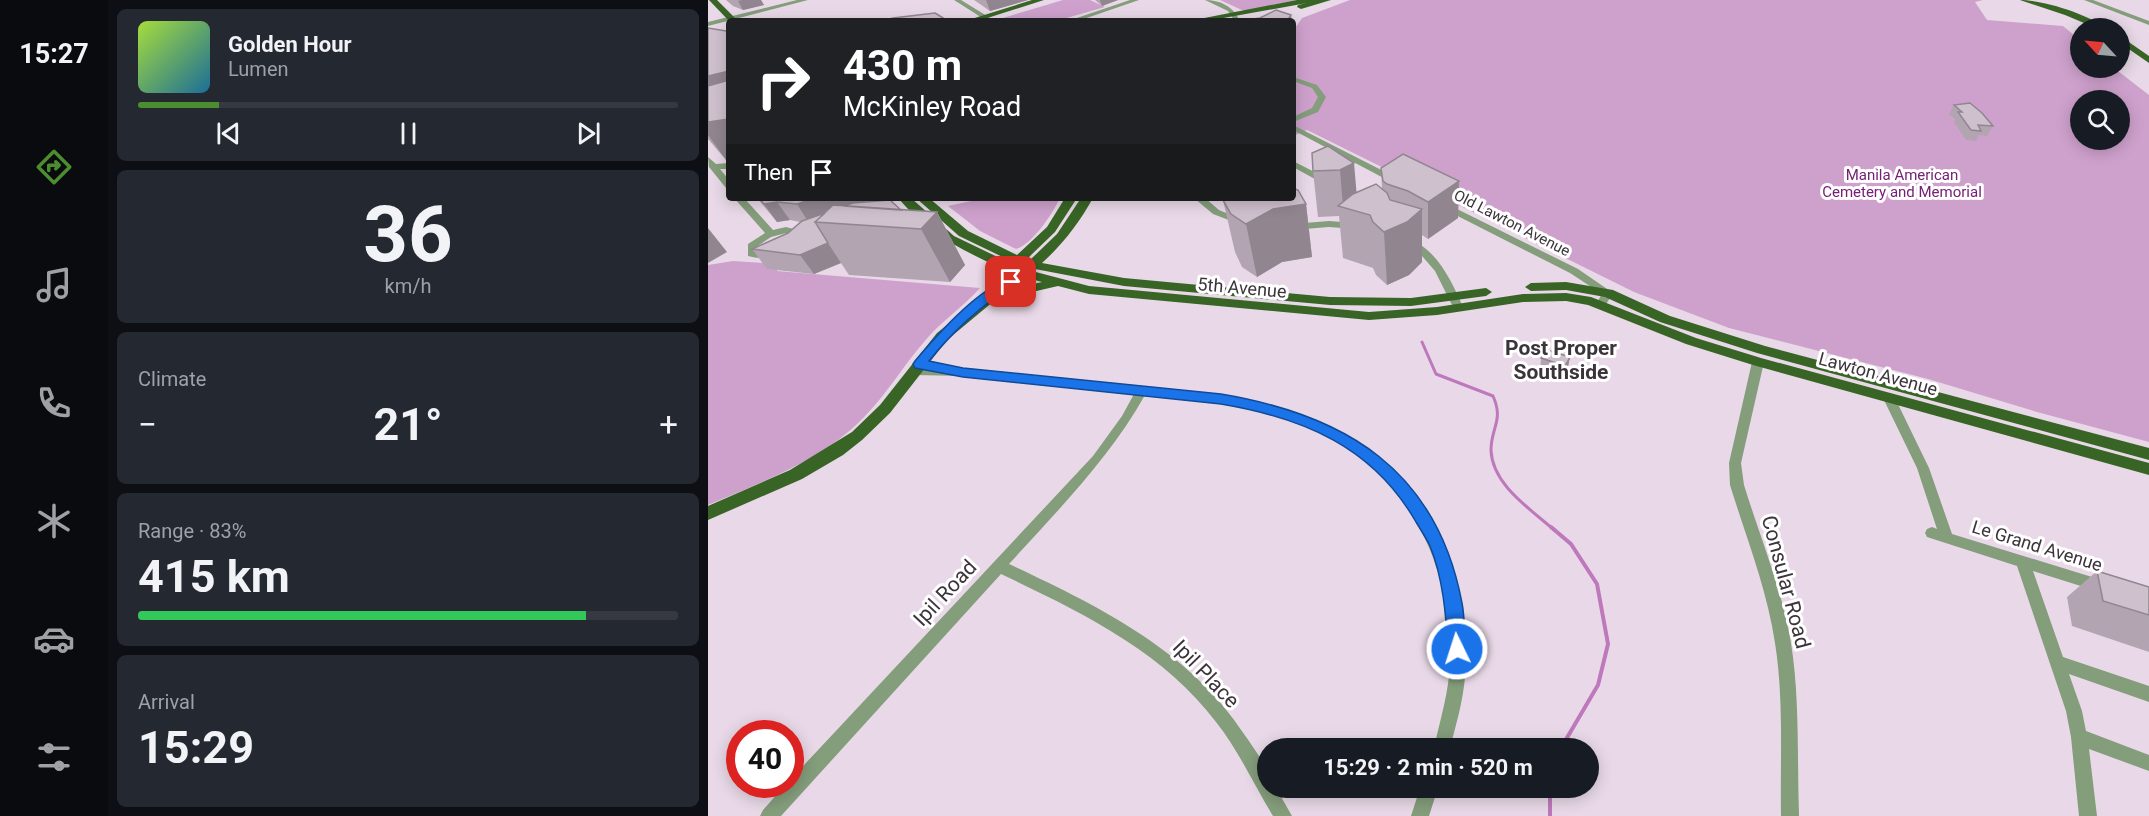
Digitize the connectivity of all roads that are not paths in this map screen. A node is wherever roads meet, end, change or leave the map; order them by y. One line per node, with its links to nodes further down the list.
1 (713, 0): 16 (main road)
2 (805, 0): 17 (street)
3 (957, 0): 18 (street)
4 (1040, 0): 19 (main road)
5 (1051, 0): 20 (main road)
6 (1136, 0): 21 (street)
7 (1208, 0): 15 (street)
8 (1310, 0): 15 (main road)
9 (1327, 0): 15 (main road)
10 (2024, 0): 24 (main road)
11 (2031, 0): 25 (main road)
12 (2087, 0): 27 (street)
13 (708, 7): 26 (main road)
14 (2149, 15): 27 (street)
15 (1235, 17): 22 (main road); 23 (main road)
16 (727, 18)
17 (740, 18)
18 (985, 18)
19 (990, 18)
20 (990, 18)
21 (1080, 18)
22 (1224, 18)
23 (1231, 18)
24 (2078, 18)
25 (2085, 18)
26 (726, 19)
27 (2140, 20): 29 (street)
28 (726, 21): 30 (street)
29 (2149, 23)
30 (708, 24)
31 (2130, 44): 33 (main road)
32 (2130, 45): 34 (main road)
33 (2149, 55)
34 (2149, 60)
35 (1296, 80): 36 (street)
36 (1296, 119)
37 (1296, 129): 43 (street)
38 (710, 164): 39 (street); 41 (street)
39 (726, 166)
40 (1296, 166): 42 (street)
41 (726, 183)
42 (1333, 185)
43 (1405, 185)
44 (742, 201): 55 (street)
45 (901, 201): 58 (main road, 5th Avenue)
46 (925, 201): 58 (main road, 5th Avenue)
47 (1069, 201): 58 (main road)
48 (1085, 201): 58 (main road)
49 (1203, 201): 52 (street)
50 (1437, 201): 61 (street, Old Lawton Avenue)
51 (1366, 223): 53 (street)
52 (1253, 224)
53 (1278, 227)
54 (816, 228): 56 (street)
55 (770, 233): 56 (street); 56 (street)
56 (802, 234)
57 (1398, 236): 62 (street)
58 (1021, 266): 59 (main road, 5th Avenue); 60 (main road); 62 (main road, 5th Avenue)
59 (1054, 283): 60 (main road); 62 (main road, 5th Avenue)
60 (987, 297): 64 (main road)
61 (1605, 298): 62 (main road, 5th Avenue); 63 (main road, Lawton Avenue); 67 (main road, Lawton Avenue)
62 (1456, 302)
63 (1758, 362): 66 (main road, Lawton Avenue); 84 (street, Consular Road)
64 (916, 368): 65 (street); 69 (main road)
65 (1142, 391): 73 (street, Ipil Road); 78 (street)
66 (1889, 398): 68 (main road, Lawton Avenue); 71 (street, Le Grand Avenue)
67 (2149, 454)
68 (2149, 469)
69 (708, 513)
70 (1932, 533): 71 (street, Le Grand Avenue)
71 (1947, 538): 72 (street, Le Grand Avenue)
72 (2022, 561): 74 (street, Le Grand Avenue); 75 (street)
73 (999, 566): 81 (street, Ipil Road); 82 (street, Ipil Place)
74 (2117, 592)
75 (2056, 662): 76 (street); 77 (street)
76 (2149, 694)
77 (2079, 737): 79 (street); 85 (street)
78 (1444, 738)
79 (2149, 763)
80 (1426, 798): 83 (street)
81 (769, 816)
82 (1283, 816)
83 (1420, 816)
84 (1790, 816)
85 (2088, 816)

